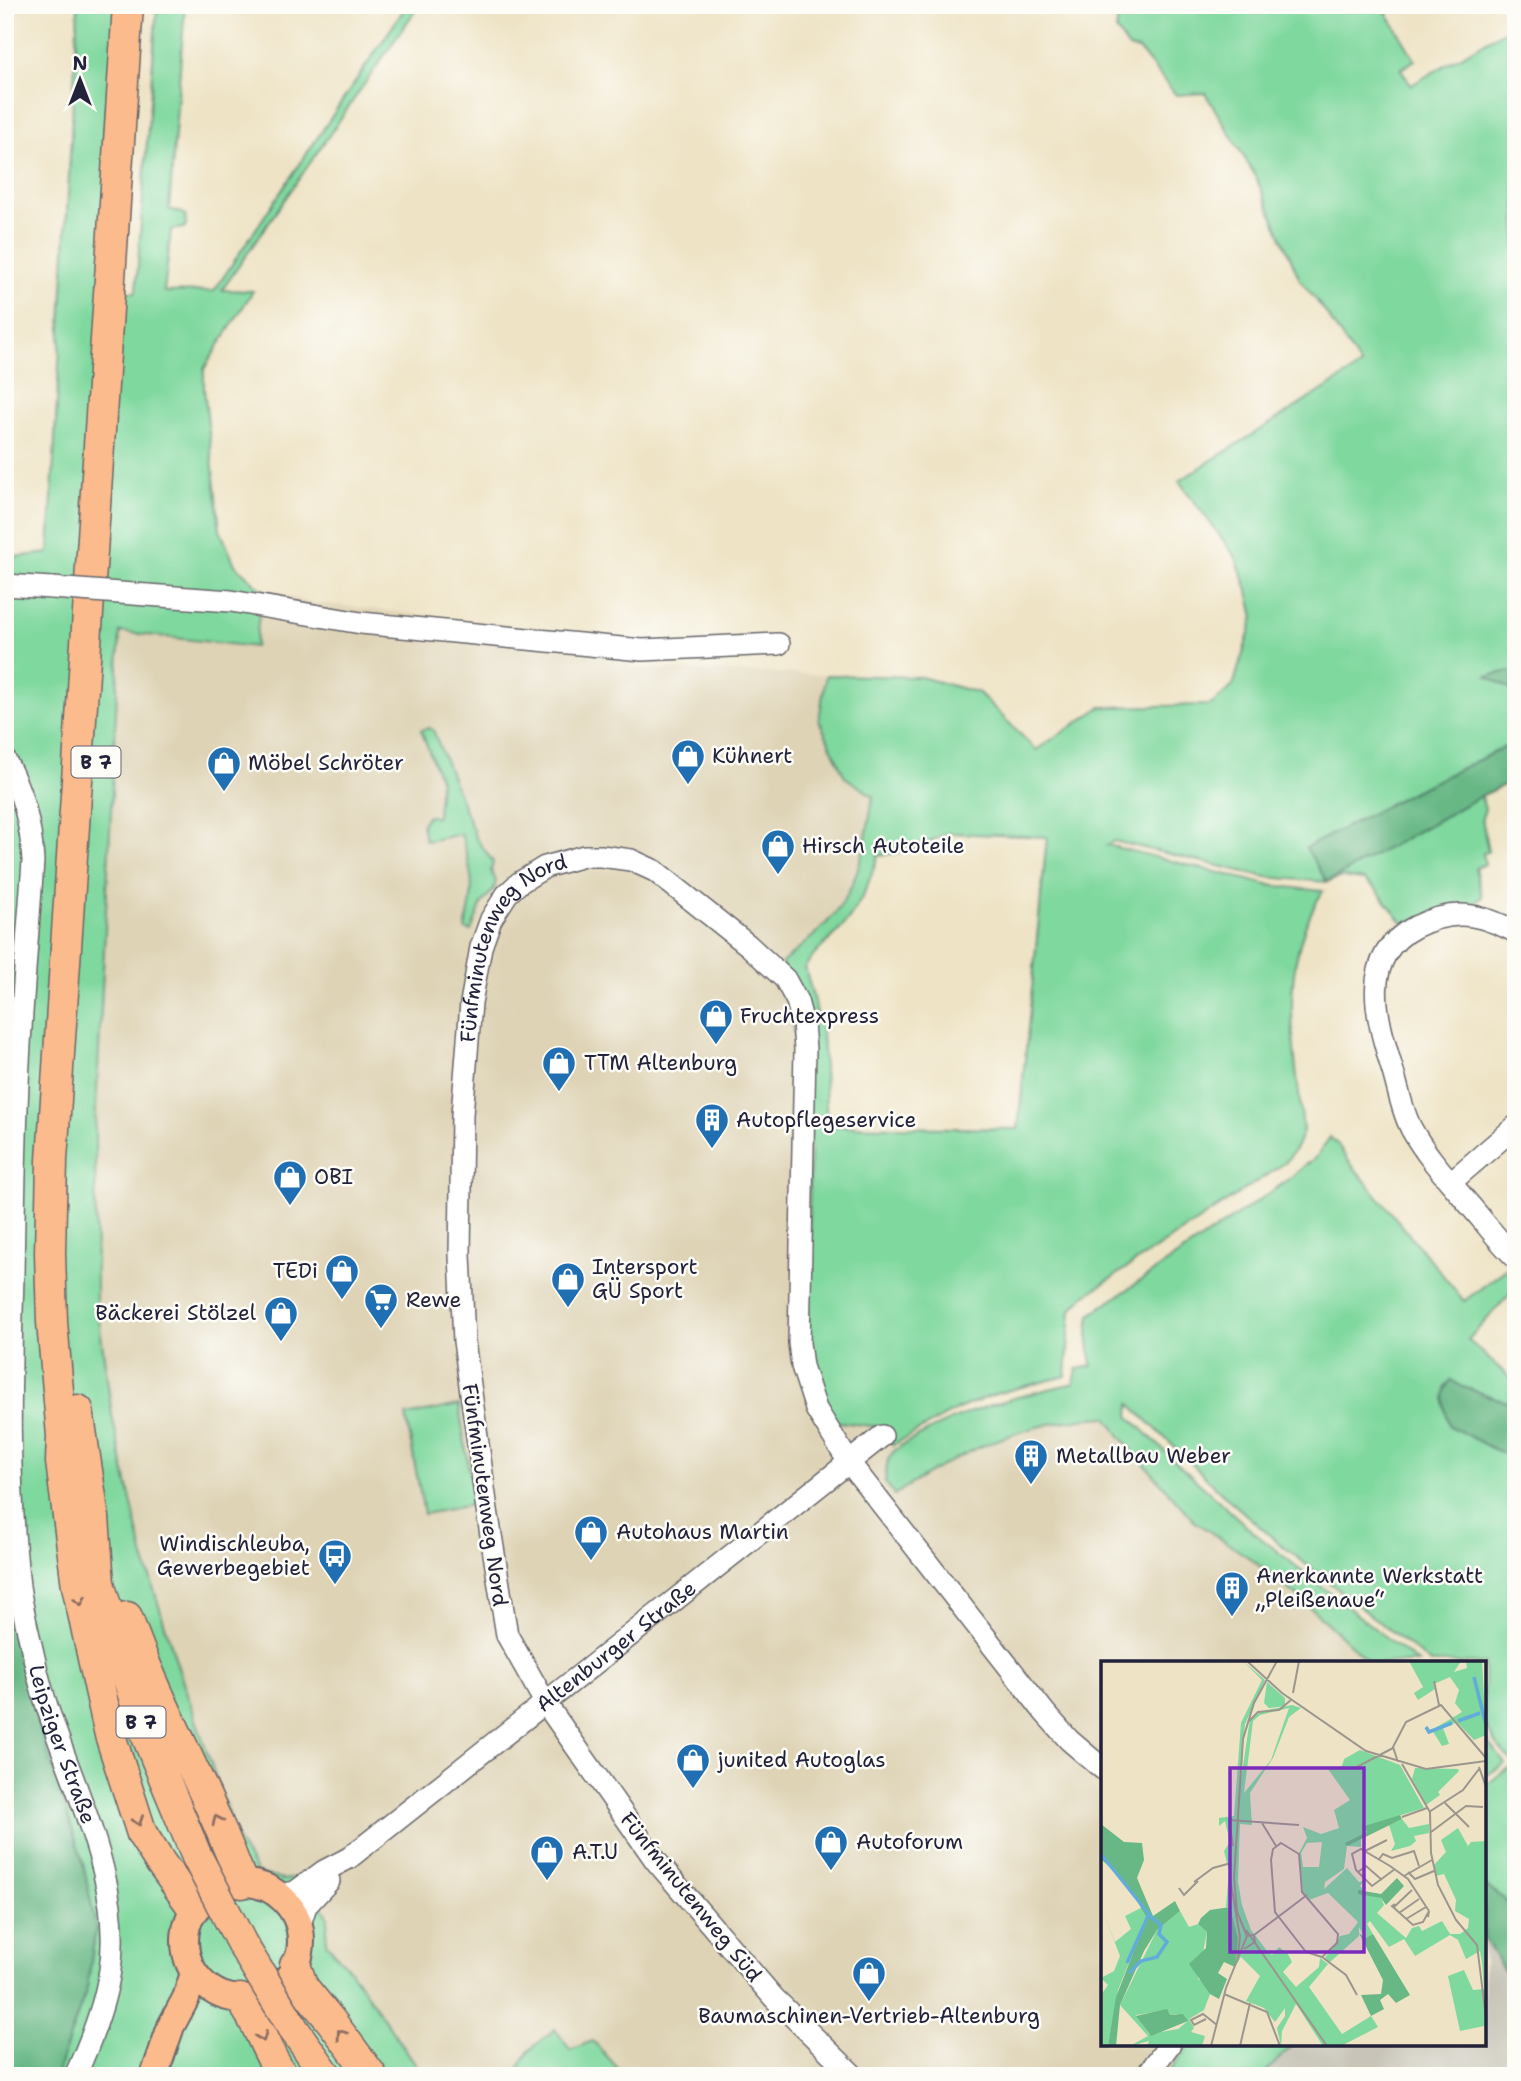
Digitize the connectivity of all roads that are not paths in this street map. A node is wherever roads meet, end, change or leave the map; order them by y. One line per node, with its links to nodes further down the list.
1 (128, 5): 11 (highway, B 7)
2 (146, 5): 14 (highway, B 7)
3 (5, 585): 4 (street, bridge)
4 (779, 644)
5 (5, 760): 7 (street, Leipziger Straße)
6 (1516, 932): 9 (street)
7 (11, 1083): 28 (street, Leipziger Straße)
8 (1516, 1126): 9 (street)
9 (1451, 1182): 10 (street)
10 (1516, 1258)
11 (62, 1436): 15 (highway, B 7); 21 (highway, one-way to 21)
12 (881, 1436): 13 (street, Altenburger Straße)
13 (848, 1461): 16 (street, Altenburger Straße); 16 (street, Fünfminutenweg Nord); 17 (street)
14 (93, 1518): 15 (highway, B 7); 19 (highway, one-way to 14)
15 (99, 1583): 30 (highway, B 7, bridge)
16 (546, 1704): 18 (street, Altenburger Straße); 32 (street, Fünfminutenweg Süd)
17 (1101, 1767)
18 (349, 1858): 20 (street, Altenburger Straße); 22 (street, Altenburger Straße)
19 (242, 1883): 20 (main road); 21 (main road)
20 (278, 1895): 22 (main road)
21 (194, 1909): 24 (main road)
22 (299, 1927): 23 (main road)
23 (295, 1965): 25 (main road); 31 (highway, one-way to 23)
24 (194, 1973): 25 (main road); 27 (main road)
25 (229, 1996): 27 (main road); 29 (highway, one-way to 29)
26 (1168, 2046): 33 (street)
27 (159, 2064)
28 (75, 2076)
29 (284, 2076)
30 (327, 2076)
31 (372, 2076)
32 (854, 2076)
33 (1146, 2076)

